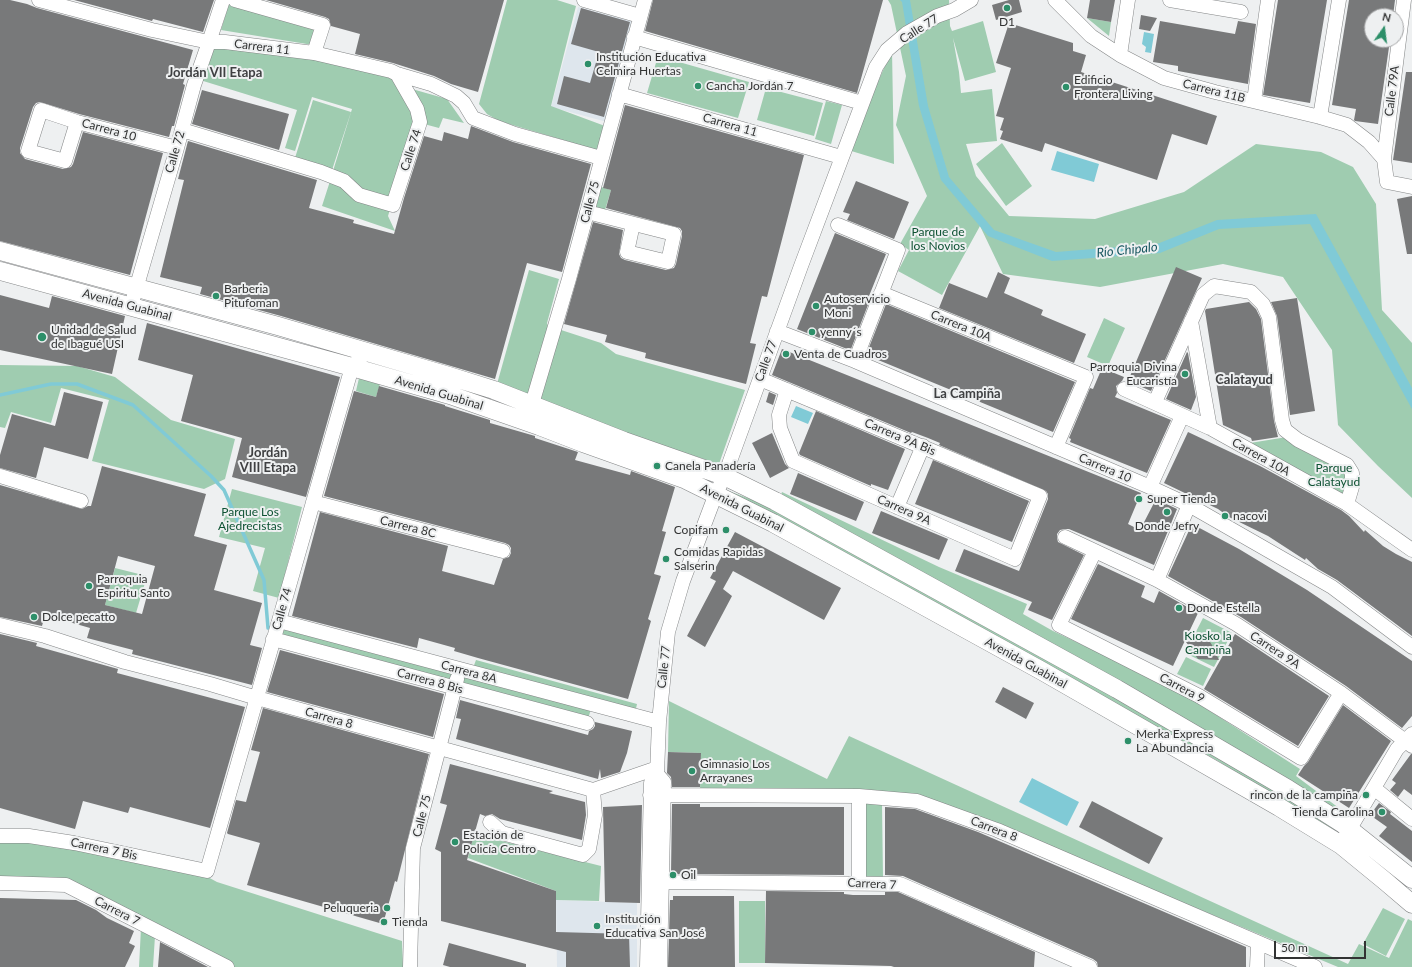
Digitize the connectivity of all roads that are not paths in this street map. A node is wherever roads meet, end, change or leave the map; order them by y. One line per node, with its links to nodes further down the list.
1 (39, 0): 16 (street, Carrera 11)
2 (223, 0): 16 (street, Calle 72)
3 (235, 0): 18 (street)
4 (584, 0): 14 (street)
5 (645, 0): 14 (street, Calle 75)
6 (1055, 0): 19 (street, Carrera 11B)
7 (1128, 0): 19 (street)
8 (1170, 0): 13 (street)
9 (1268, 0): 22 (street)
10 (1339, 0): 24 (street)
11 (962, 4): 23 (street, Calle 77)
12 (1406, 9): 17 (street, Calle 79A)
13 (1240, 12)
14 (640, 16): 15 (street, Calle 75)
15 (634, 37): 21 (street, Calle 75); 23 (street)
16 (209, 42): 18 (street, Carrera 11); 26 (street, Calle 72)
17 (1405, 45): 30 (street, Calle 79A)
18 (314, 53): 20 (street, Carrera 11)
19 (1120, 55): 22 (street, Carrera 11B)
20 (397, 74): 26 (street, Calle 74); 29 (street, Carrera 11)
21 (619, 94): 28 (street, Carrera 11); 29 (street, Calle 75)
22 (1254, 101): 24 (street, Carrera 11B)
23 (862, 103): 28 (street, Calle 77)
24 (1320, 117): 30 (street, Carrera 11B)
25 (77, 122): 25 (street, Carrera 10); 27 (street, Carrera 10)
26 (182, 130): 27 (street, Calle 72)
27 (177, 148): 37 (street, Calle 72)
28 (841, 157): 41 (street, Calle 77)
29 (601, 158): 32 (street, Calle 75)
30 (1384, 159): 31 (street, Calle 79A)
31 (1412, 186)
32 (587, 212): 33 (street); 49 (street, Calle 75)
33 (633, 224): 33 (street)
34 (838, 225): 38 (street)
35 (0, 251): 37 (main road, Avenida Guabinal)
36 (0, 270): 39 (main road, Avenida Guabinal)
37 (136, 288): 39 (street, Calle 72); 42 (main road, Avenida Guabinal)
38 (881, 293): 43 (street); 54 (street, Carrera 10A)
39 (131, 306): 44 (main road, Avenida Guabinal)
40 (1191, 321): 48 (street); 50 (street); 61 (street)
41 (777, 331): 43 (street, Carrera 10); 45 (street, Calle 77)
42 (366, 352): 44 (street, Calle 74); 49 (main road, Avenida Guabinal)
43 (855, 361): 54 (street, Carrera 10)
44 (352, 367): 58 (main road, Avenida Guabinal); 60 (street, Calle 74)
45 (760, 379): 47 (street, Carrera 9A Bis); 56 (street, Calle 77)
46 (1124, 389): 48 (street, Carrera 10A)
47 (787, 390): 53 (street, Carrera 9A Bis); 63 (street, Carrera 9A)
48 (1155, 402): 51 (street, Carrera 10A)
49 (532, 404): 56 (main road, Avenida Guabinal)
50 (1207, 410): 51 (street); 52 (street)
51 (1186, 417): 52 (street, Carrera 10A); 57 (street)
52 (1210, 428): 61 (street, Carrera 10A)
53 (923, 446): 63 (street); 68 (street, Carrera 9A Bis)
54 (1056, 447): 57 (street, Carrera 10)
55 (0, 476): 59 (street)
56 (724, 476): 58 (street, Calle 77); 89 (main road, Avenida Guabinal)
57 (1150, 487): 62 (street, Carrera 10)
58 (716, 494): 78 (street, Calle 77); 91 (main road, Avenida Guabinal)
59 (81, 501)
60 (313, 502): 67 (street, Carrera 8C); 70 (street, Calle 74)
61 (1347, 504): 65 (street, Carrera 10A)
62 (1189, 505): 69 (street); 73 (street, Carrera 10)
63 (897, 507): 68 (street, Carrera 9A)
64 (1065, 537): 66 (street, Carrera 9A)
65 (1412, 550)
66 (1095, 551): 69 (street, Carrera 9A); 76 (street, Carrera 9)
67 (504, 552)
68 (1015, 559)
69 (1157, 580): 76 (street, Carrera 9A)
70 (278, 621): 72 (street, Calle 74); 74 (street, Carrera 8A)
71 (0, 625): 77 (street, Carrera 8)
72 (274, 639): 75 (street, Carrera 8 Bis); 77 (street, Calle 74)
73 (1412, 647)
74 (460, 669): 75 (street, Calle 75); 78 (street, Carrera 8A)
75 (455, 688): 79 (street, Carrera 8 Bis); 81 (street, Calle 75)
76 (1341, 693): 80 (street, Carrera 9A)
77 (257, 698): 81 (street, Carrera 8); 92 (street, Calle 74)
78 (659, 722): 82 (street, Calle 77)
79 (587, 723)
80 (1409, 740): 83 (street)
81 (439, 749): 84 (street, Carrera 8); 100 (street, Calle 75)
82 (657, 771): 84 (street); 85 (street, Calle 77)
83 (1374, 788): 87 (street); 89 (street)
84 (593, 790): 88 (street)
85 (657, 796): 86 (street, Carrera 8); 95 (street, Calle 77); 101 (street, Calle 77)
86 (859, 796): 96 (street); 98 (street, Carrera 8)
87 (1412, 819)
88 (490, 822)
89 (1350, 829): 91 (street); 93 (main road, Avenida Guabinal)
90 (0, 836): 92 (street, Carrera 7 Bis)
91 (1341, 845): 97 (main road, Avenida Guabinal)
92 (207, 871)
93 (1412, 879)
94 (0, 882): 99 (street, Carrera 7)
95 (662, 882): 96 (street, Carrera 7); 102 (street, Calle 77)
96 (859, 883): 103 (street, Carrera 7)
97 (1412, 904)
98 (1258, 943): 104 (street); 105 (street, Carrera 8)
99 (227, 967)
100 (410, 967)
101 (647, 967)
102 (660, 967)
103 (1090, 967)
104 (1257, 967)
105 (1316, 967)

